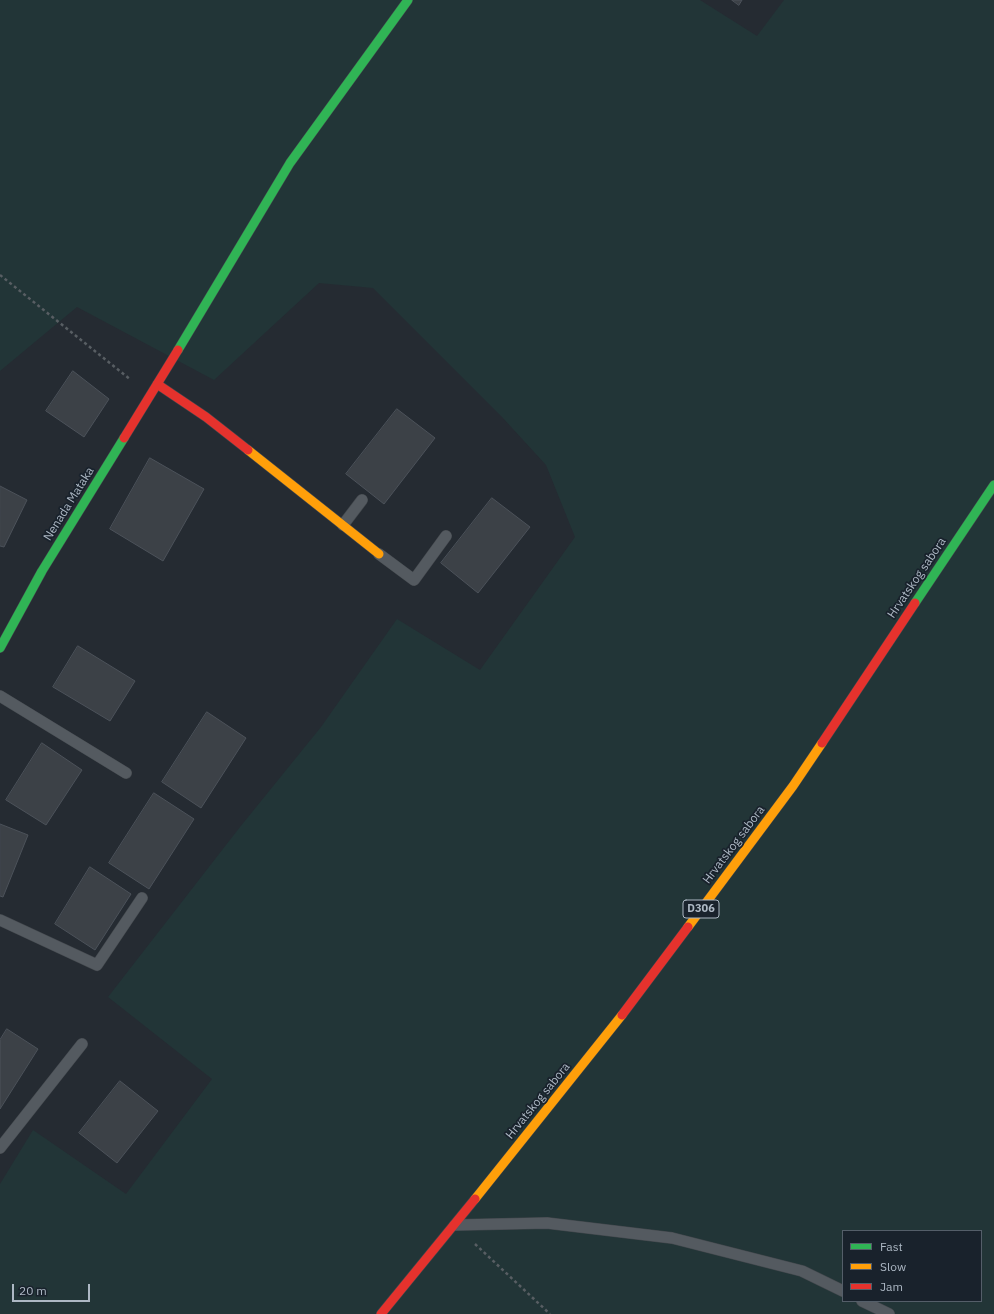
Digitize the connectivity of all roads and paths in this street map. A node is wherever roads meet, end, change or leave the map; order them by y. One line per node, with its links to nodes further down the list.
1 (408, 0): 3 (street, Nenada Mataka)
2 (0, 275): 4 (path)
3 (157, 384): 4 (street, Nenada Mataka); 7 (street)
4 (151, 395): 10 (street, Nenada Mataka)
5 (994, 485): 17 (street, Hrvatskog sabora / D306)
6 (362, 500): 7 (lane)
7 (343, 525): 9 (street)
8 (446, 536): 9 (lane)
9 (379, 554)
10 (0, 648)
11 (0, 696): 12 (lane)
12 (126, 773)
13 (142, 898): 14 (lane)
14 (0, 920)
15 (82, 1044): 16 (lane)
16 (0, 1148)
17 (454, 1225): 18 (lane); 20 (street, Hrvatskog sabora / D306); 21 (path)
18 (842, 1291)
19 (864, 1302): 22 (lane)
20 (381, 1314)
21 (550, 1314)
22 (889, 1314)

